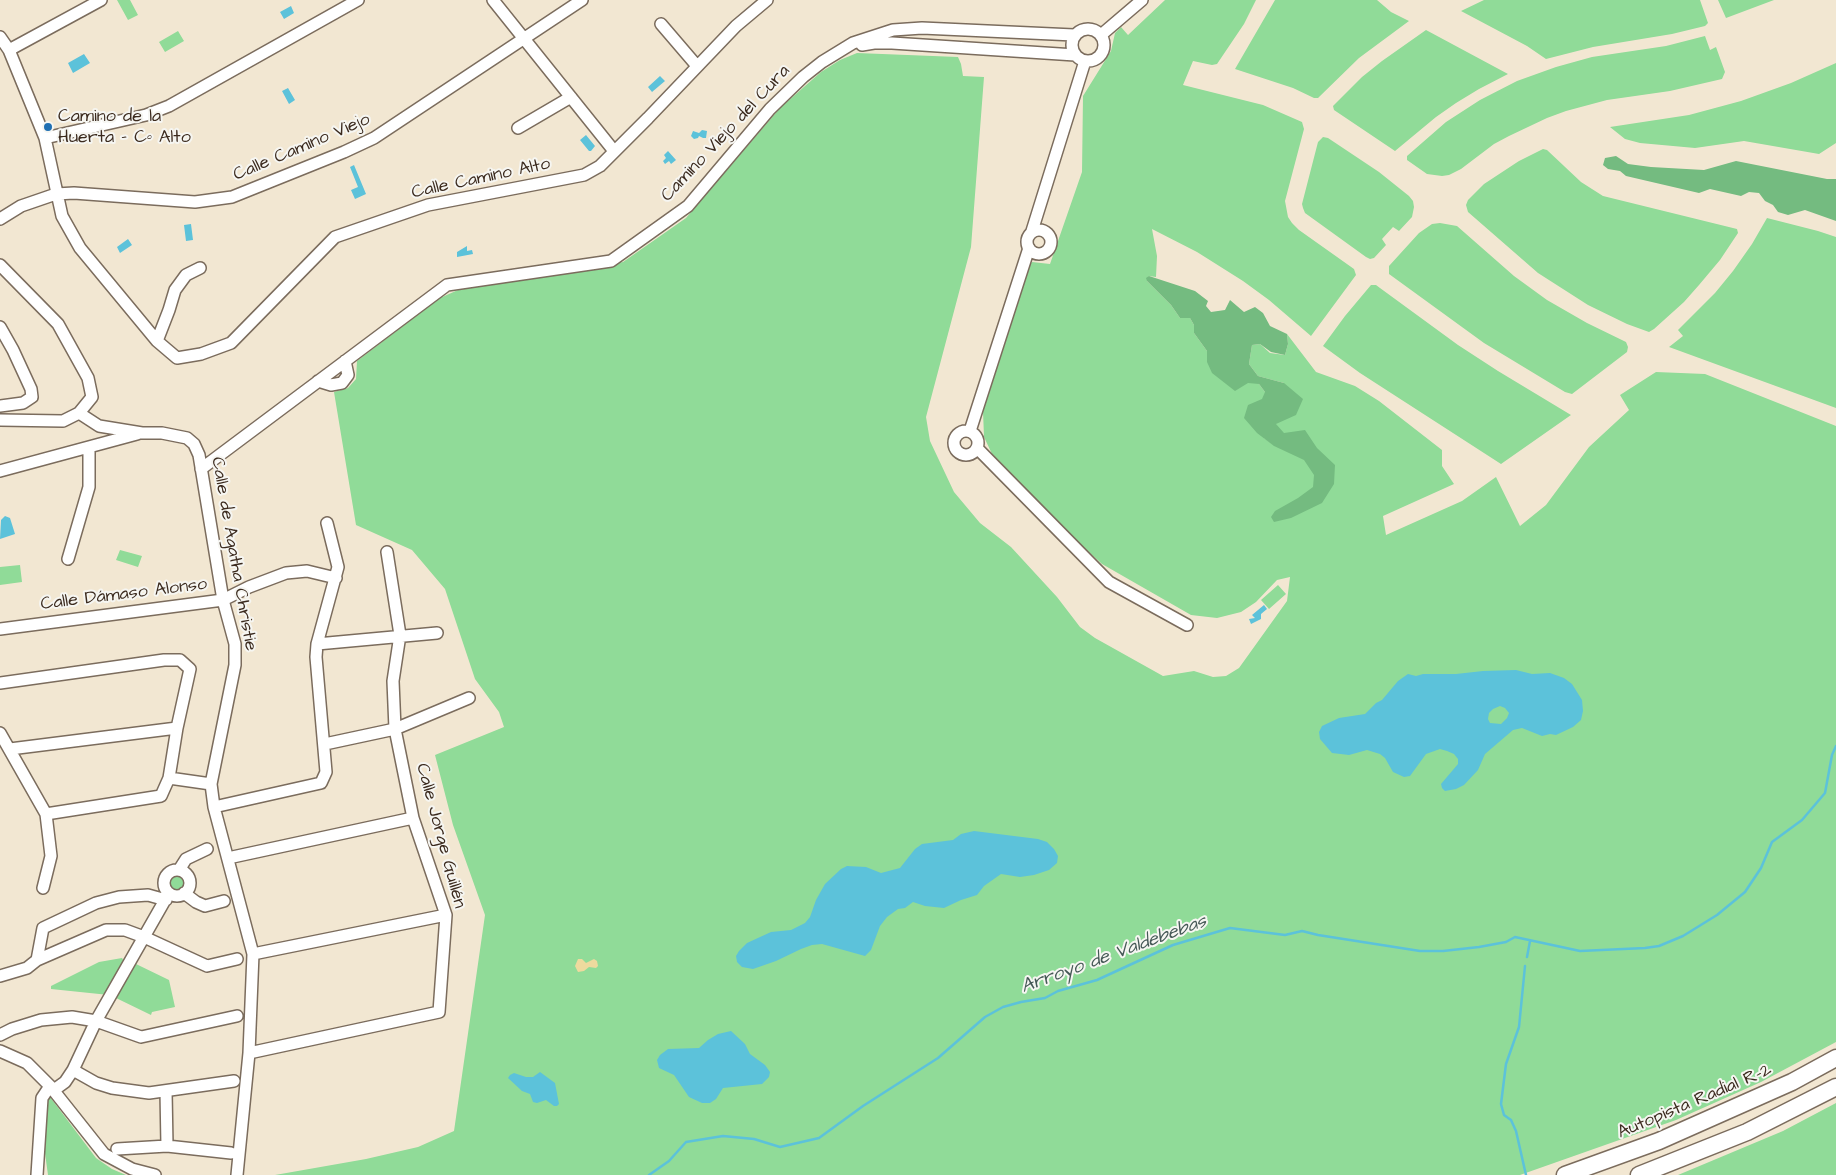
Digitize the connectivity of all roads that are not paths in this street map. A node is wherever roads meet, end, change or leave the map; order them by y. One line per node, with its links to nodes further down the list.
1 (101, 0): 12 (street)
2 (358, 0): 18 (street)
3 (493, 0): 11 (street)
4 (582, 0): 11 (street, Calle Camino Viejo)
5 (767, 0): 15 (street, Calle Camino Alto)
6 (1142, 0): 8 (street)
7 (661, 24): 15 (street)
8 (1101, 35): 10 (street); 14 (street)
9 (0, 36): 12 (street, Calle Camino Alto)
10 (1074, 36): 13 (street, Camino Viejo del Cura); 14 (street)
11 (524, 40): 16 (street); 20 (street, Calle Camino Viejo)
12 (9, 50): 18 (street, Calle Camino Alto)
13 (836, 53): 14 (street, Camino Viejo del Cura); 37 (street, Camino Viejo del Cura)
14 (1080, 58): 21 (street)
15 (697, 66): 19 (street, Calle Camino Alto)
16 (571, 97): 17 (street); 19 (street)
17 (518, 128)
18 (44, 138): 20 (street, Calle Camino Alto)
19 (614, 151): 29 (street, Calle Camino Alto)
20 (56, 194): 22 (street, Calle Camino Viejo); 29 (street, Calle Camino Alto)
21 (1040, 209): 23 (street); 24 (street)
22 (0, 219)
23 (1032, 231): 24 (street); 25 (street)
24 (1048, 233): 25 (street)
25 (1032, 251): 33 (street)
26 (0, 265): 31 (street)
27 (200, 268): 29 (street)
28 (0, 327): 30 (street)
29 (157, 340)
30 (0, 406)
31 (79, 413): 32 (street); 34 (street, Calle de Agatha Christie)
32 (0, 420)
33 (970, 431): 36 (street); 36 (street)
34 (142, 432): 35 (street, Calle de Agatha Christie); 37 (street, Calle de Agatha Christie)
35 (89, 447): 38 (street, Calle de Agatha Christie); 41 (street)
36 (977, 448): 44 (street)
37 (201, 469): 43 (street, Calle de Agatha Christie)
38 (0, 471)
39 (327, 524): 42 (street)
40 (386, 552): 47 (street, Calle Jorge Guillén)
41 (68, 559)
42 (336, 578): 43 (street, Calle Dámaso Alonso); 48 (street)
43 (223, 600): 45 (street, Calle Dámaso Alonso); 57 (street, Calle de Agatha Christie)
44 (1187, 625)
45 (0, 629)
46 (437, 633): 47 (street)
47 (400, 635): 48 (street); 52 (street, Calle Jorge Guillén)
48 (317, 644): 54 (street)
49 (0, 683): 51 (street)
50 (469, 698): 52 (street)
51 (177, 728): 55 (street); 56 (street)
52 (395, 729): 54 (street); 60 (street, Calle Jorge Guillén)
53 (0, 733): 55 (street)
54 (325, 744): 58 (street)
55 (10, 749): 59 (street)
56 (169, 778): 57 (street); 59 (street)
57 (211, 784): 58 (street, Calle de Agatha Christie)
58 (214, 807): 62 (street, Calle de Agatha Christie)
59 (46, 814): 64 (street)
60 (414, 818): 62 (street); 68 (street, Calle Jorge Guillén)
61 (207, 849): 63 (street)
62 (228, 858): 70 (street, Calle de Agatha Christie)
63 (179, 870): 65 (street); 66 (street)
64 (43, 888)
65 (184, 893): 66 (street); 67 (street)
66 (167, 897): 69 (street); 72 (street)
67 (224, 902)
68 (446, 915): 70 (street); 78 (street, Calle Jorge Guillén)
69 (144, 937): 71 (street); 72 (street); 75 (street)
70 (254, 954): 78 (street, Calle de Agatha Christie)
71 (237, 959)
72 (37, 960): 73 (street)
73 (0, 976)
74 (237, 1016): 75 (street)
75 (96, 1021): 76 (street); 80 (street)
76 (0, 1035)
77 (0, 1051): 83 (street)
78 (249, 1053): 90 (street, Calle de Agatha Christie)
79 (1836, 1058): 91 (highway, Autopista Radial R-2)
80 (73, 1070): 83 (street); 84 (street)
81 (234, 1081): 84 (street)
82 (1836, 1087): 92 (highway)
83 (52, 1088): 88 (street); 89 (street)
84 (166, 1091): 85 (street)
85 (167, 1146): 86 (street); 87 (street)
86 (117, 1149)
87 (231, 1153)
88 (37, 1175)
89 (155, 1175)
90 (237, 1175)
91 (1565, 1175)
92 (1639, 1175)

